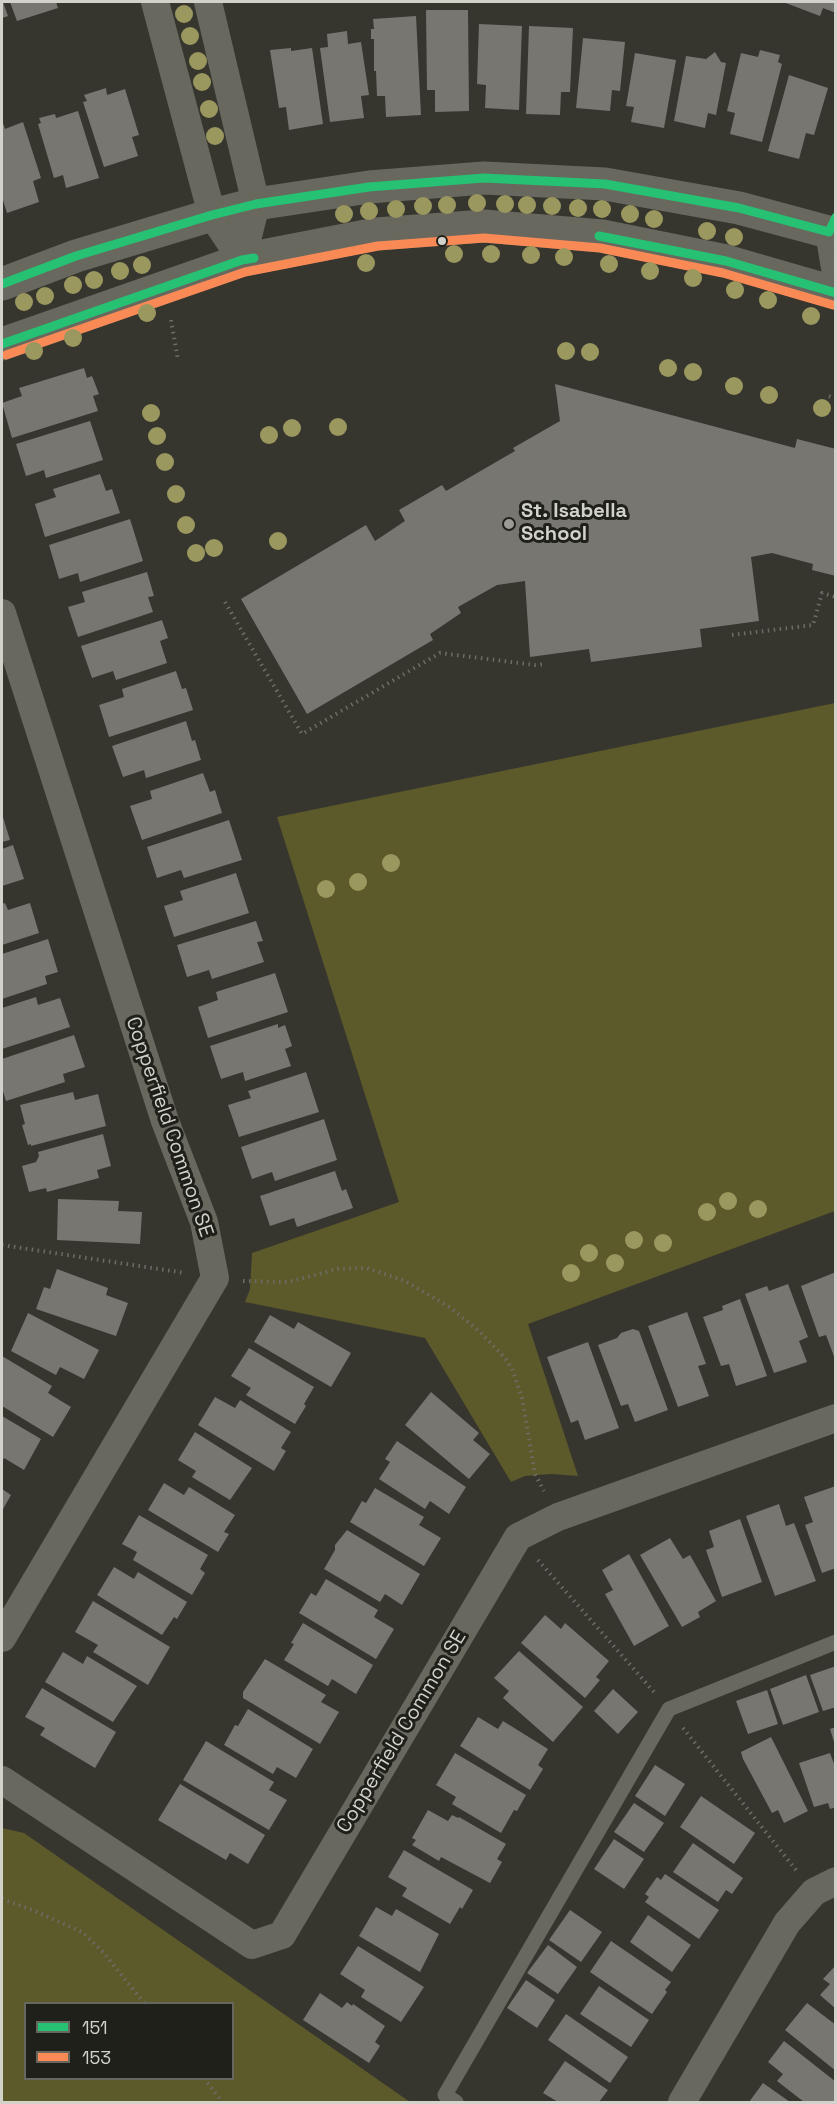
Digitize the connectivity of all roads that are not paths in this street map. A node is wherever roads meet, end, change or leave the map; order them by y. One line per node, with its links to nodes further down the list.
1 (155, 2): 4 (street)
2 (208, 2): 3 (street)
3 (256, 204): 4 (street); 5 (street); 6 (street)
4 (212, 215): 6 (street); 8 (street)
5 (834, 227): 7 (street)
6 (242, 260): 9 (street); 10 (street)
7 (836, 274)
8 (2, 284)
9 (836, 293)
10 (2, 344)
11 (2, 613): 13 (street, Copperfield Common SE)
12 (836, 1418): 15 (street, Copperfield Common SE)
13 (2, 1638)
14 (836, 1642): 17 (lane)
15 (2, 1780)
16 (836, 1881): 18 (street)
17 (456, 2103)
18 (682, 2103)

